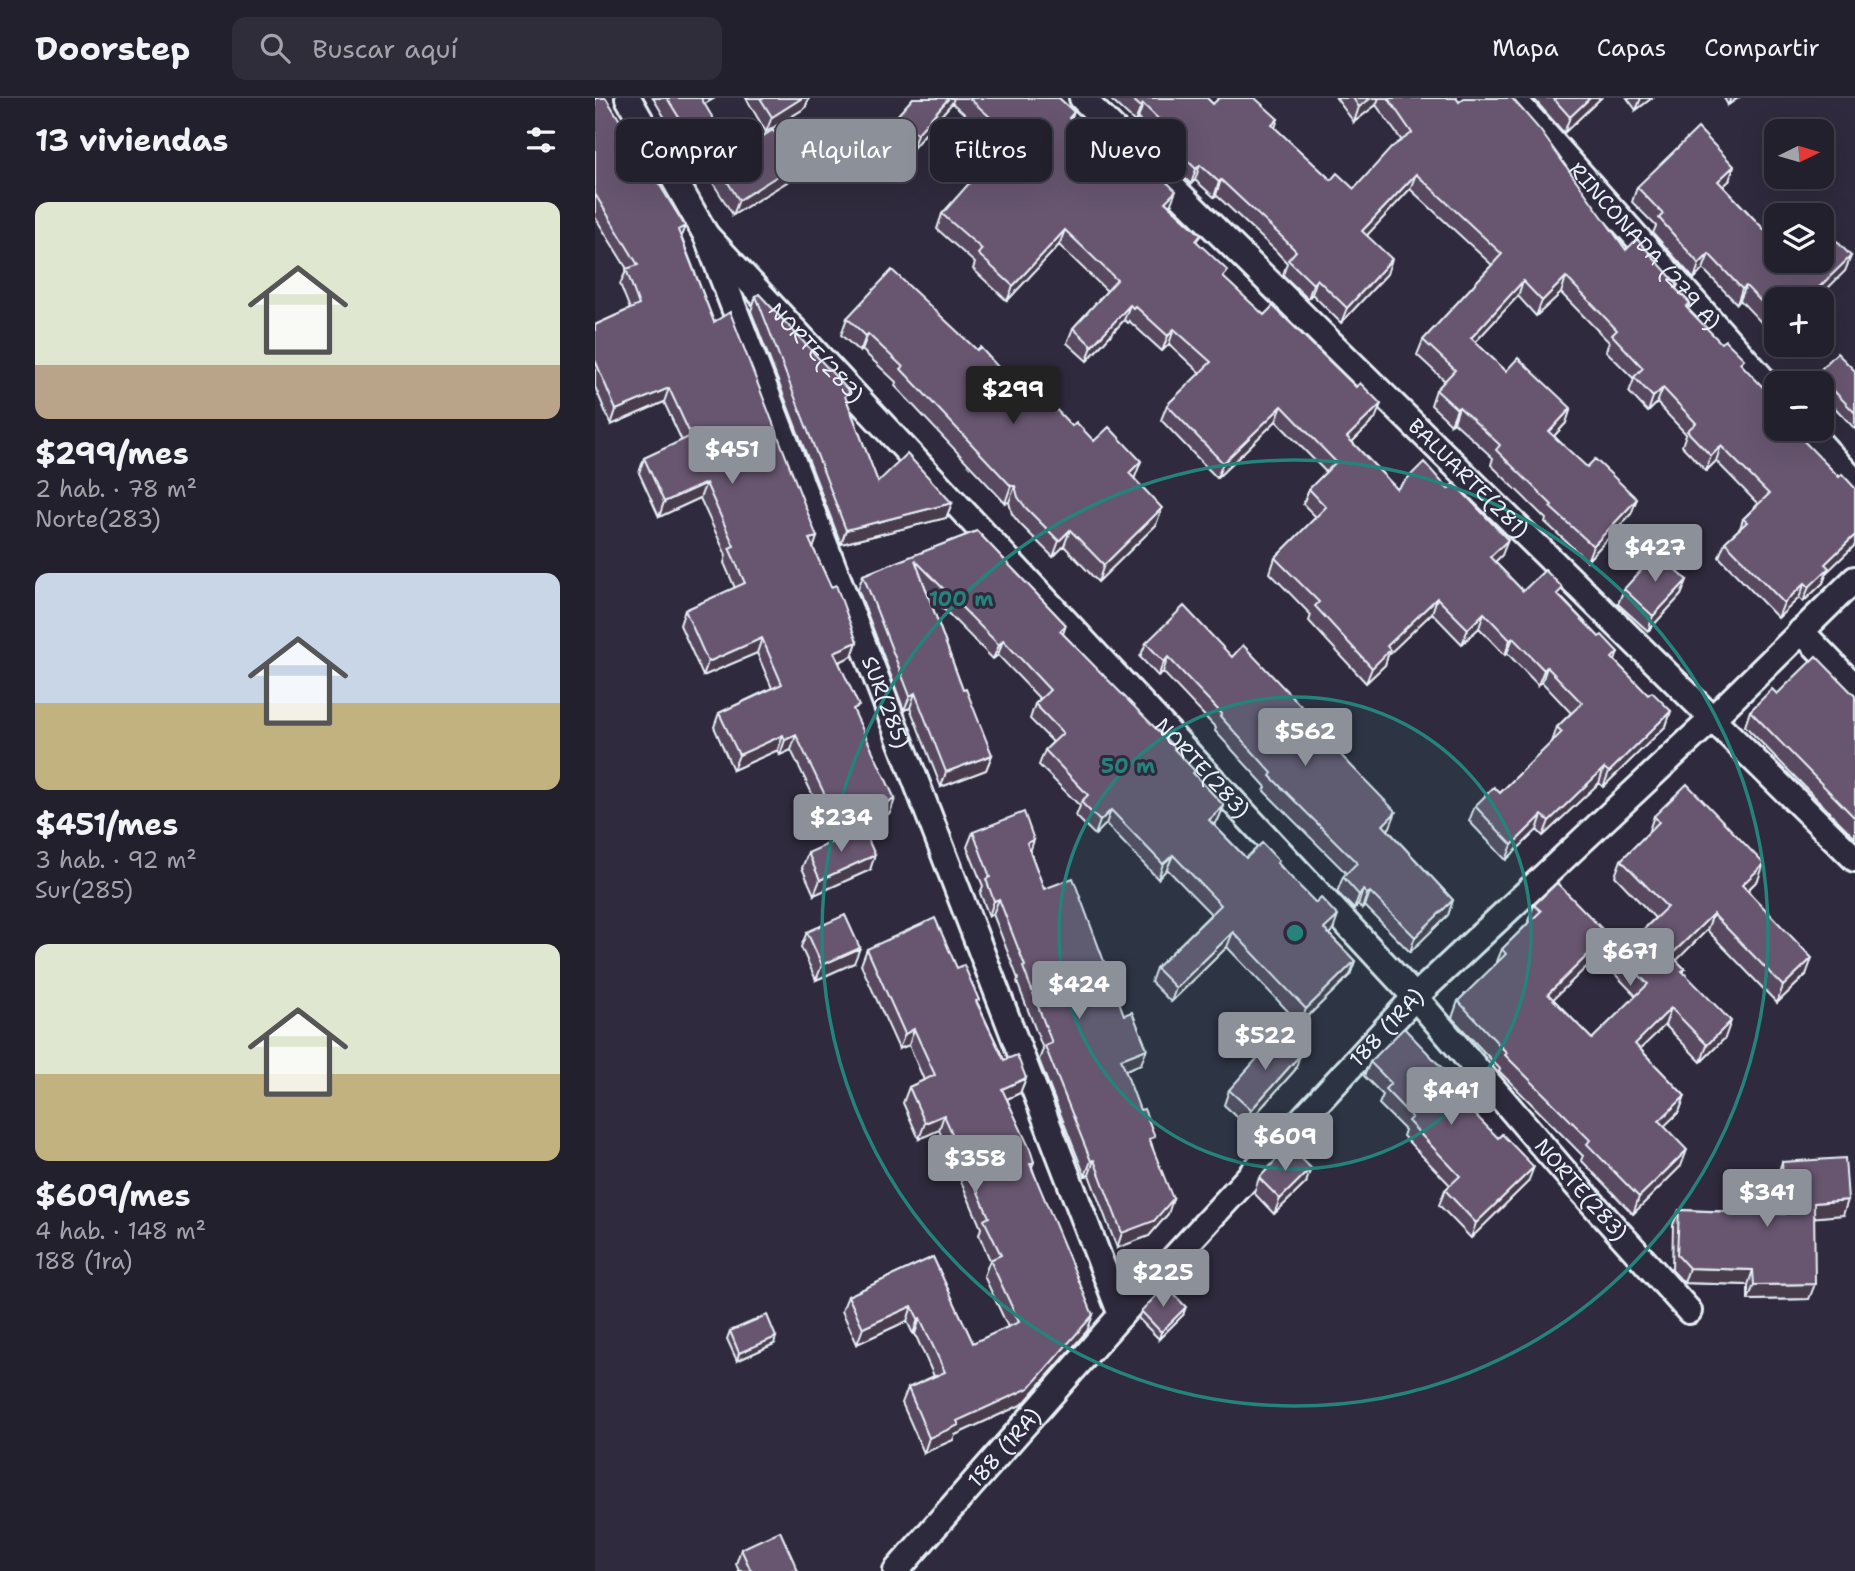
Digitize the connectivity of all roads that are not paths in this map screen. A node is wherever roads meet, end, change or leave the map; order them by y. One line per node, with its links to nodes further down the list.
1 (628, 98): 4 (street, SUR(285))
2 (1082, 98): 11 (street, BALUARTE(281))
3 (1513, 98): 5 (street, RINCONADA (279 A))
4 (705, 235): 13 (street, NORTE(283)); 15 (street, SUR(285))
5 (1764, 380)
6 (1818, 441): 7 (street)
7 (1855, 482)
8 (1855, 579): 9 (street, 188 (1RA))
9 (1801, 631): 10 (street); 11 (street, 188 (1RA))
10 (1855, 687)
11 (1713, 718): 12 (street, BALUARTE(281)); 13 (street, 188 (1RA))
12 (1855, 859)
13 (1415, 997): 14 (street, NORTE(283)); 15 (street, 188 (1RA))
14 (1689, 1311)
15 (1121, 1315): 16 (street, 188 (1RA))
16 (896, 1571)

